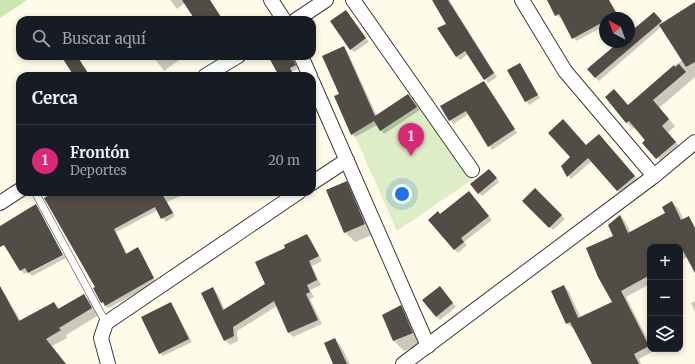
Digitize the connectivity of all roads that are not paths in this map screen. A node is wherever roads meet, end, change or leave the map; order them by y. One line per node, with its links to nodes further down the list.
1 (271, 0): 5 (street)
2 (326, 0): 6 (street)
3 (353, 0): 14 (street)
4 (522, 0): 15 (street)
5 (281, 16)
6 (302, 16)
7 (231, 60): 9 (street)
8 (303, 60): 10 (street)
9 (212, 72)
10 (308, 72)
11 (316, 90): 13 (street)
12 (695, 142): 15 (street)
13 (347, 160): 16 (street); 22 (street)
14 (472, 170)
15 (654, 176): 22 (street)
16 (316, 180)
17 (16, 193): 20 (street)
18 (37, 196): 21 (lane)
19 (293, 196): 21 (street)
20 (0, 203)
21 (106, 324): 23 (street)
22 (428, 346): 24 (street)
23 (108, 364)
24 (403, 364)

